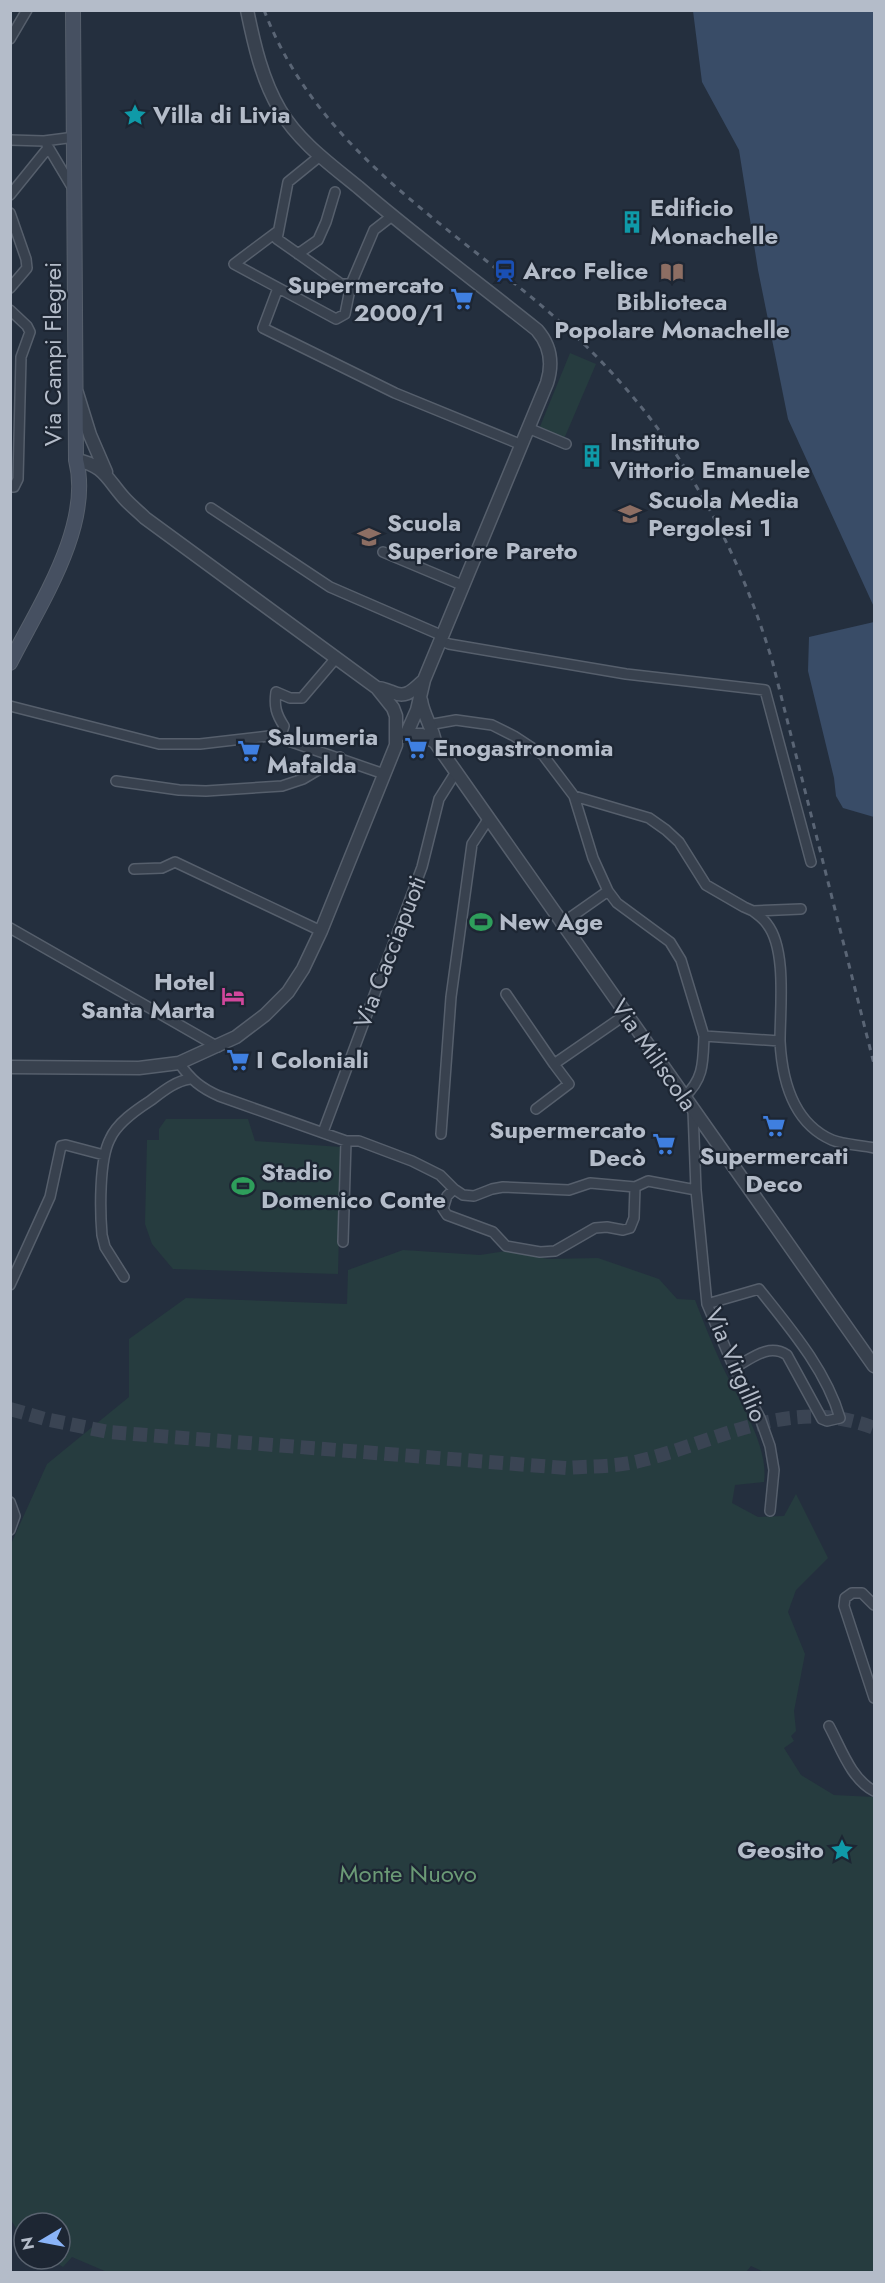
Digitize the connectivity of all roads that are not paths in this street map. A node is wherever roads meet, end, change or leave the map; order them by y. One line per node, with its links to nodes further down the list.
1 (27, 10): 4 (street)
2 (74, 10): 5 (main road, Via Campi Flegrei)
3 (247, 10): 8 (street)
4 (10, 39)
5 (75, 137): 7 (street); 9 (main road, Via Campi Flegrei)
6 (10, 140): 7 (street)
7 (46, 144): 9 (street); 11 (street)
8 (320, 156): 13 (street); 14 (street)
9 (75, 191): 20 (main road, Via Campi Flegrei)
10 (335, 192): 15 (street)
11 (10, 195)
12 (10, 213): 17 (street)
13 (392, 216): 16 (street); 21 (street)
14 (278, 231): 15 (street); 18 (street)
15 (298, 254): 16 (street)
16 (351, 284): 18 (street)
17 (10, 288)
18 (278, 288): 23 (street)
19 (10, 310): 26 (street)
20 (75, 389): 24 (main road, Via Campi Flegrei); 25 (street)
21 (528, 429): 22 (street); 23 (street)
22 (566, 444)
23 (522, 445): 29 (street)
24 (76, 460): 25 (street, Via Campi Flegrei); 31 (main road); 33 (main road)
25 (106, 473): 32 (street, Via Campi Flegrei)
26 (10, 487)
27 (211, 508): 30 (street)
28 (383, 552): 29 (street)
29 (464, 586): 30 (street)
30 (442, 639): 34 (street); 49 (street)
31 (10, 646)
32 (336, 658): 35 (street, Via Campi Flegrei); 40 (street)
33 (10, 663)
34 (424, 680): 36 (street); 38 (street)
35 (377, 688): 36 (street); 42 (street)
36 (391, 692): 38 (street)
37 (10, 706): 40 (street)
38 (423, 718): 39 (street); 39 (street); 41 (street, Via Miliscola); 47 (street)
39 (406, 735): 41 (street); 42 (street)
40 (280, 738): 43 (street)
41 (435, 742): 44 (street, Via Miliscola)
42 (396, 745): 45 (street)
43 (340, 757): 45 (street); 46 (street)
44 (456, 772): 48 (street, Via Miliscola); 69 (street, Via Cacciapuoti)
45 (384, 774): 56 (street)
46 (116, 781)
47 (574, 796): 51 (street); 53 (street)
48 (489, 818): 54 (street, Via Miliscola); 70 (street)
49 (811, 862)
50 (134, 870): 56 (street)
51 (608, 891): 54 (street); 59 (street)
52 (801, 909): 53 (street)
53 (753, 911): 60 (street)
54 (561, 924): 58 (street, Via Miliscola)
55 (10, 928): 61 (street)
56 (321, 931): 61 (street)
57 (506, 994): 63 (street)
58 (626, 1015): 63 (street); 66 (street, Via Miliscola)
59 (704, 1036): 60 (street); 66 (street)
60 (780, 1041): 72 (street)
61 (218, 1047): 62 (street)
62 (179, 1063): 64 (street); 65 (street)
63 (554, 1064): 67 (street)
64 (10, 1067)
65 (190, 1079): 69 (street); 73 (street)
66 (684, 1097): 68 (street, Via Miliscola)
67 (536, 1109)
68 (693, 1110): 76 (street, Via Virgillio); 81 (street, Via Miliscola)
69 (322, 1132): 71 (street)
70 (441, 1134)
71 (346, 1141): 75 (street); 77 (street)
72 (874, 1148)
73 (104, 1155): 78 (street); 79 (street)
74 (635, 1187): 75 (street); 75 (street); 76 (street)
75 (454, 1189)
76 (696, 1190): 80 (street, Via Virgillio)
77 (343, 1242)
78 (124, 1277)
79 (10, 1285)
80 (707, 1304): 82 (street, Via Virgillio); 82 (street)
81 (874, 1366)
82 (734, 1368): 84 (street, Via Virgillio)
83 (10, 1502): 85 (street)
84 (770, 1511)
85 (10, 1530)
86 (874, 1605): 87 (street)
87 (874, 1698)
88 (829, 1726): 89 (street)
89 (874, 1791)

